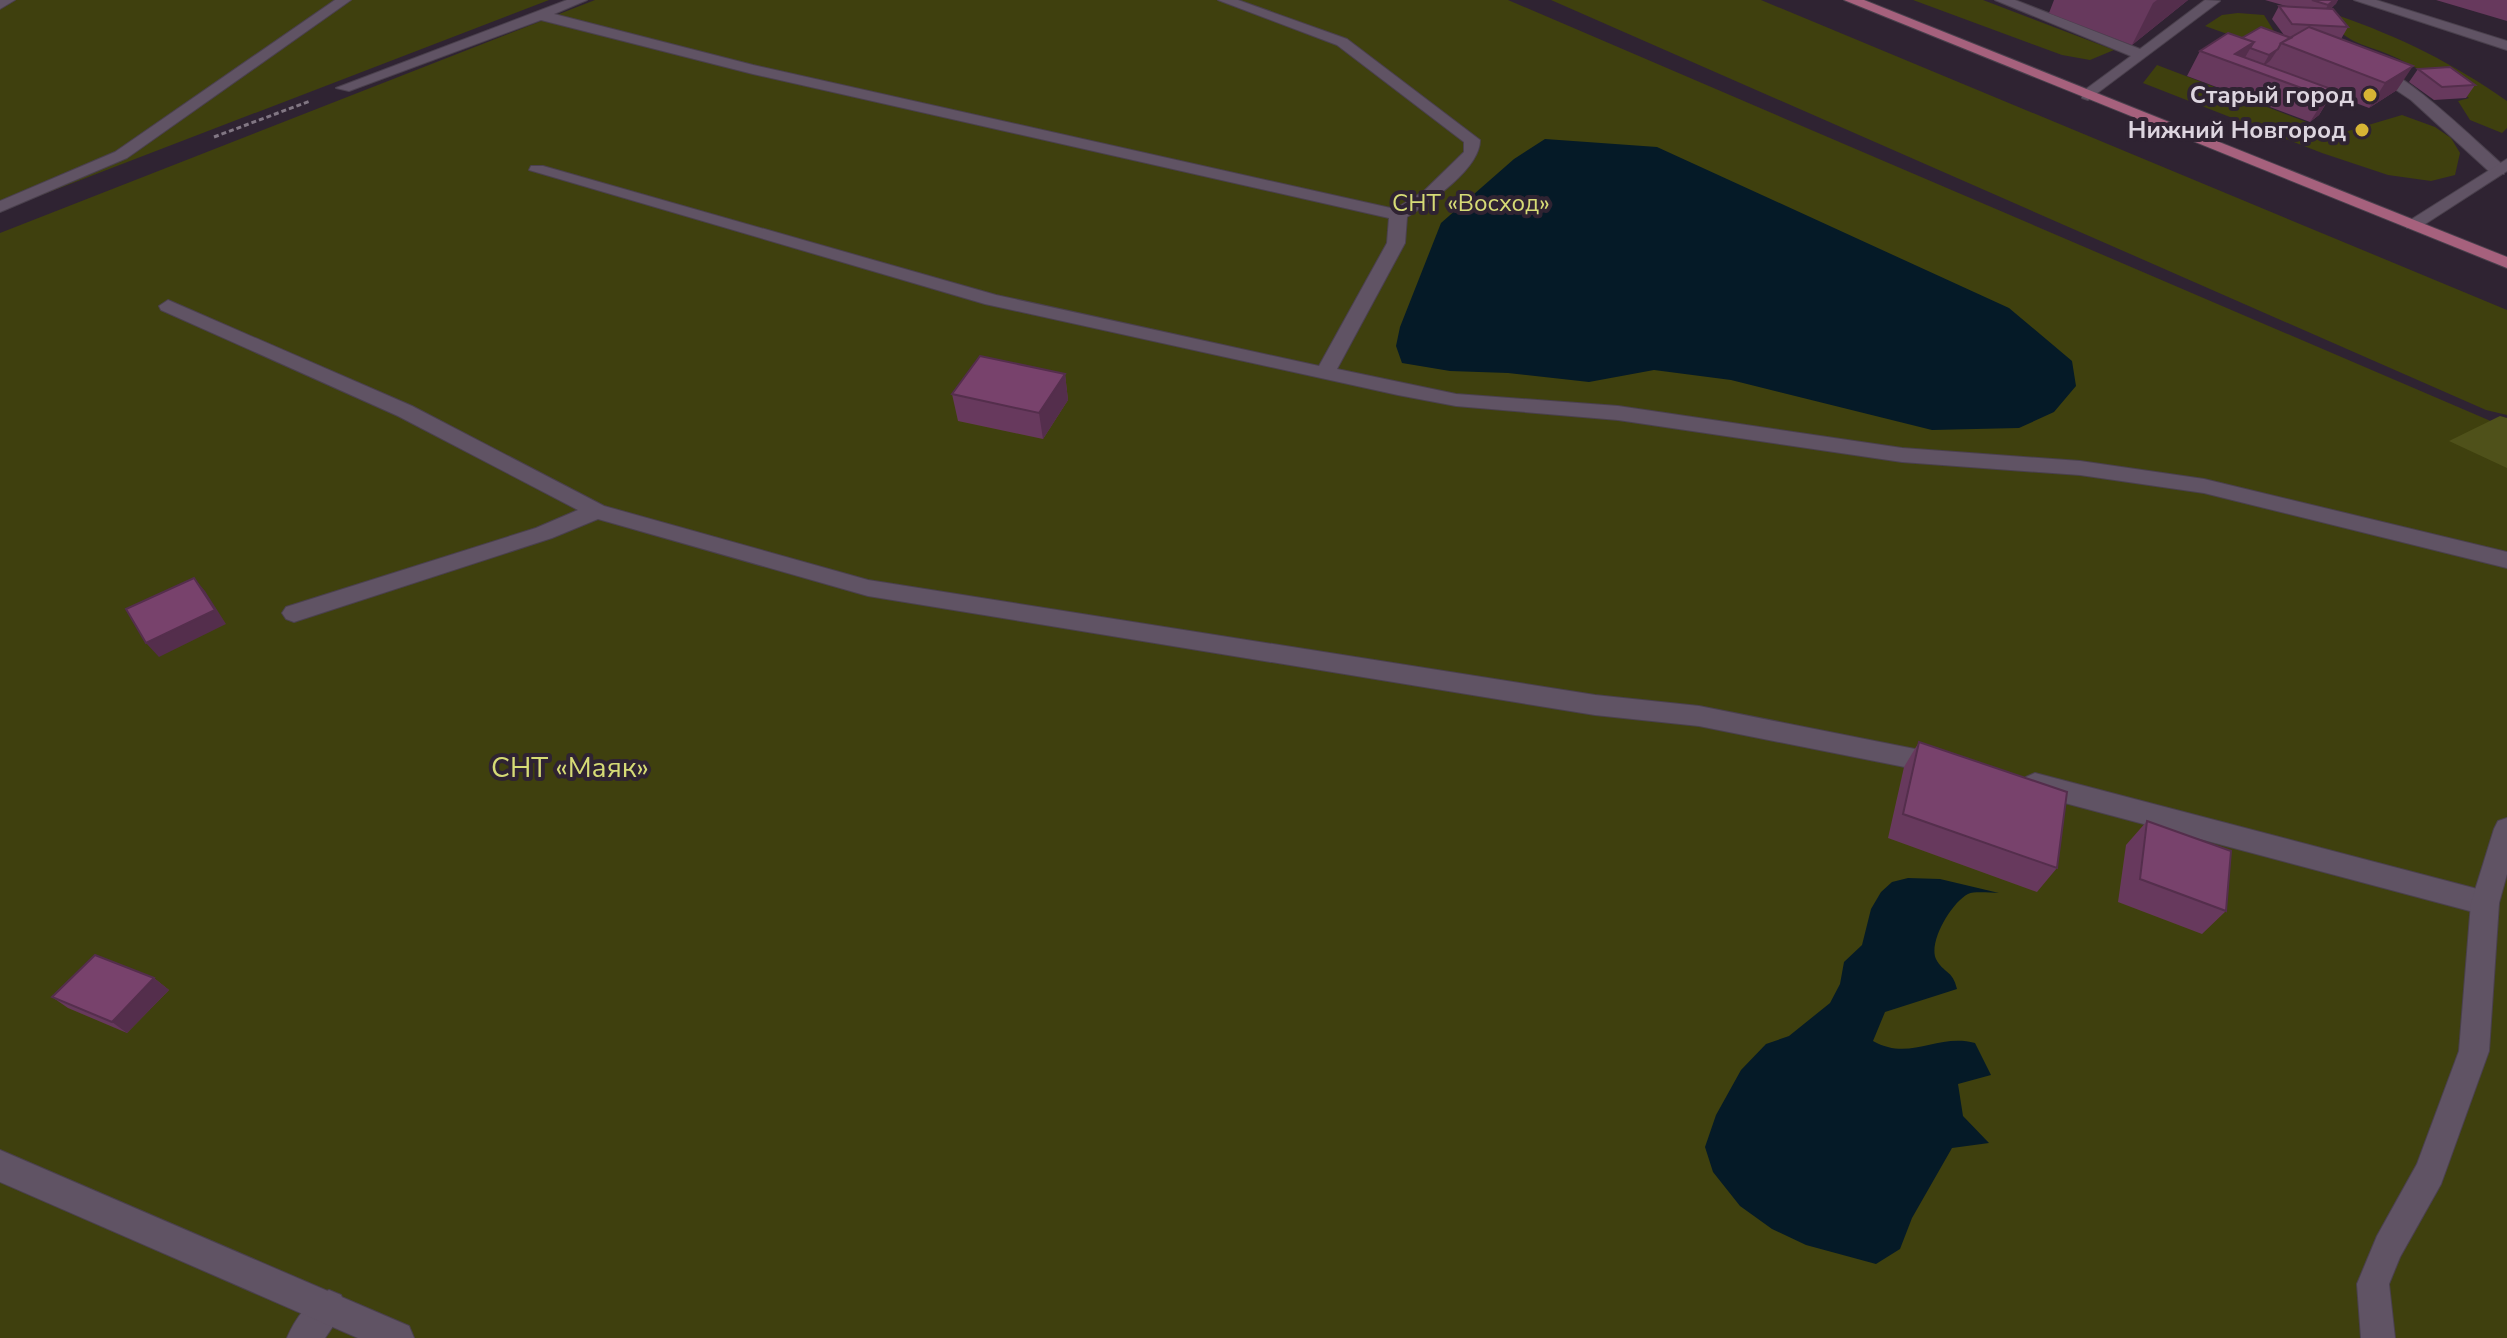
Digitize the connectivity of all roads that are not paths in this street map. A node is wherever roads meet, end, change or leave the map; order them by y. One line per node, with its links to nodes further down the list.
1 (8, 0): 9 (street)
2 (344, 0): 18 (street)
3 (580, 0): 10 (street)
4 (1225, 0): 19 (street)
5 (1851, 0): 15 (main road)
6 (2002, 0): 12 (street)
7 (2213, 1): 12 (street)
8 (2373, 2): 11 (street)
9 (0, 5)
10 (540, 15): 14 (street); 19 (street)
11 (2507, 46)
12 (2142, 55): 15 (street)
13 (2361, 60): 16 (street)
14 (344, 88)
15 (2088, 95): 20 (main road)
16 (2503, 167): 20 (street)
17 (537, 170): 23 (street)
18 (0, 207)
19 (1398, 215): 23 (street)
20 (2413, 224): 21 (main road)
21 (2507, 263)
22 (168, 306): 24 (street)
23 (1325, 373): 25 (street)
24 (597, 511): 26 (street); 27 (street)
25 (2507, 560)
26 (294, 613)
27 (1957, 767)
28 (2018, 780): 30 (street)
29 (2507, 829): 30 (street)
30 (2485, 903): 35 (street)
31 (0, 1166): 32 (street)
32 (329, 1307): 33 (street); 34 (street)
33 (304, 1338)
34 (397, 1338)
35 (2378, 1338)

